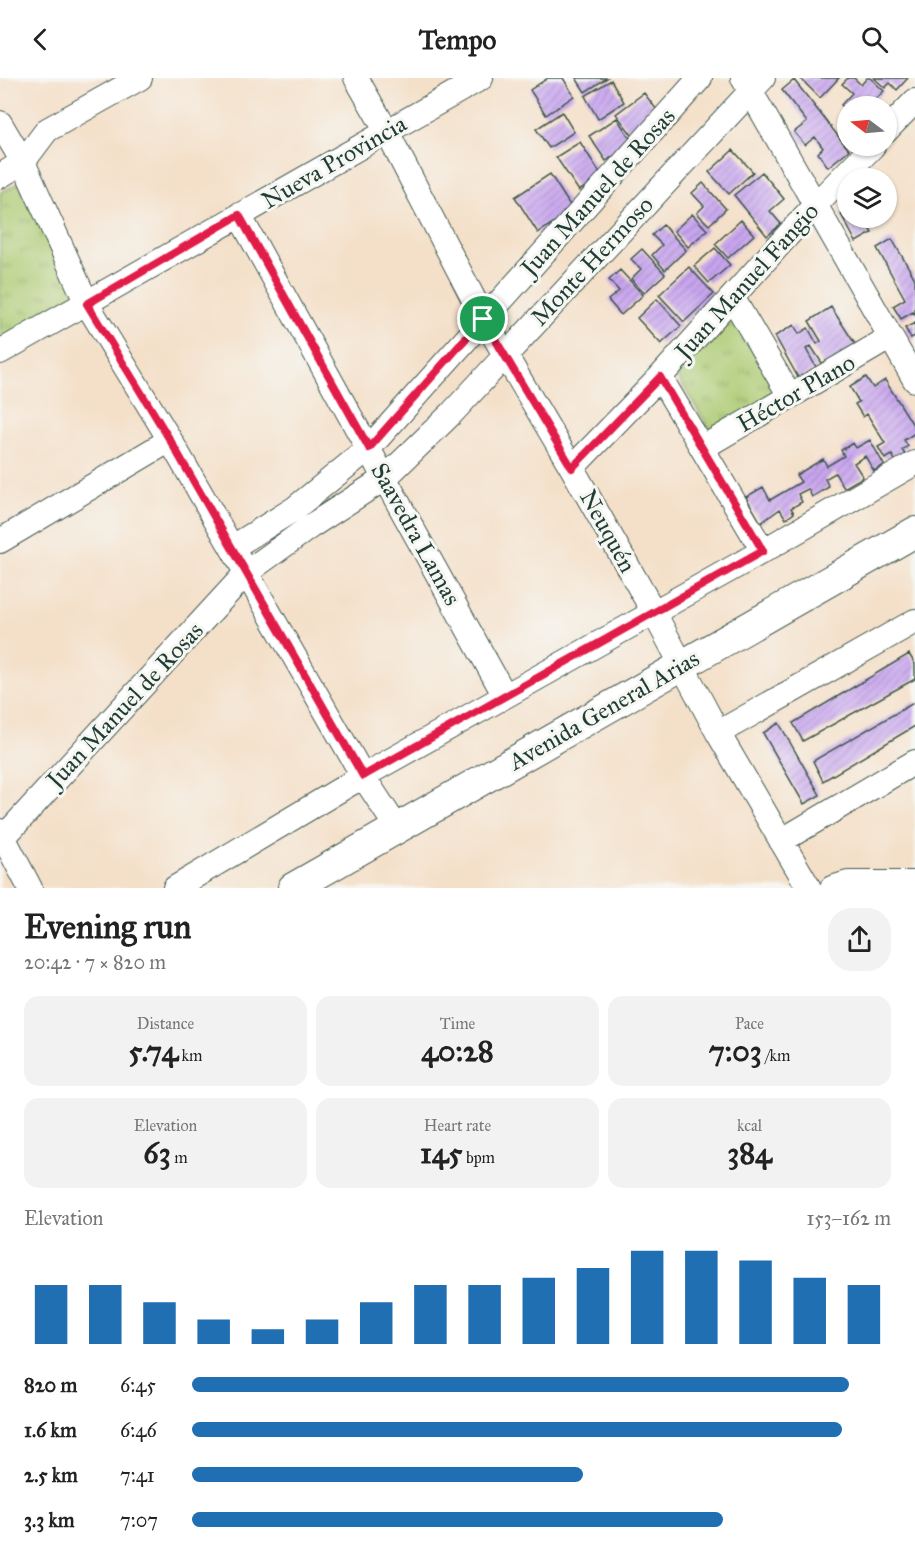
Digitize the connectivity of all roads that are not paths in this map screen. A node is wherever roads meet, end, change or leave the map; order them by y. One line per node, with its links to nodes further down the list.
1 (140, 78): 11 (street)
2 (356, 78): 9 (street, Neuquén)
3 (481, 78): 9 (street, Nueva Provincia)
4 (700, 78): 17 (street, Juan Manuel de Rosas)
5 (752, 82): 13 (street); 20 (street, Monte Hermoso)
6 (913, 110): 7 (street)
7 (897, 122)
8 (0, 123): 11 (street)
9 (387, 132): 14 (street, Nueva Provincia); 17 (street, Neuquén)
10 (863, 156): 13 (street, Juan Manuel Fangio)
11 (23, 162): 12 (street); 16 (street)
12 (0, 176)
13 (816, 205): 15 (street, Juan Manuel Fangio); 18 (street)
14 (239, 215): 16 (street, Nueva Provincia); 25 (street, Saavedra Lamas)
15 (732, 297): 21 (street, Juan Manuel Fangio); 23 (street)
16 (87, 304): 19 (street, Nueva Provincia); 24 (street)
17 (483, 319): 20 (street, Neuquén); 25 (street, Juan Manuel de Rosas)
18 (891, 337): 22 (street); 23 (street, Héctor Plano)
19 (0, 352)
20 (506, 354): 28 (street, Neuquén); 29 (street, Monte Hermoso)
21 (660, 377): 26 (street); 28 (street, Juan Manuel Fangio)
22 (915, 380)
23 (790, 396): 26 (street, Héctor Plano)
24 (170, 440): 31 (street); 32 (street)
25 (369, 448): 29 (street, Saavedra Lamas); 32 (street, Juan Manuel de Rosas)
26 (702, 448): 33 (street)
27 (915, 463): 33 (street)
28 (572, 468): 35 (street, Neuquén)
29 (385, 478): 34 (street, Monte Hermoso); 38 (street, Saavedra Lamas)
30 (915, 532): 37 (main road, Avenida General Arias)
31 (0, 541)
32 (233, 547): 34 (street)
33 (763, 551): 35 (street)
34 (247, 572): 41 (street); 43 (street, Juan Manuel de Rosas)
35 (653, 611): 37 (street, Neuquén); 38 (street)
36 (913, 626): 39 (street)
37 (682, 665): 39 (street, Neuquén); 42 (main road, Avenida General Arias)
38 (505, 696): 41 (street)
39 (718, 733): 44 (street, Neuquén)
40 (915, 762): 44 (street)
41 (363, 776): 42 (street); 47 (street)
42 (397, 828): 48 (main road, Avenida General Arias)
43 (2, 834): 46 (street)
44 (781, 841): 49 (street, Neuquén)
45 (915, 883): 50 (street)
46 (30, 888)
47 (175, 888)
48 (293, 888)
49 (809, 888)
50 (832, 888)

